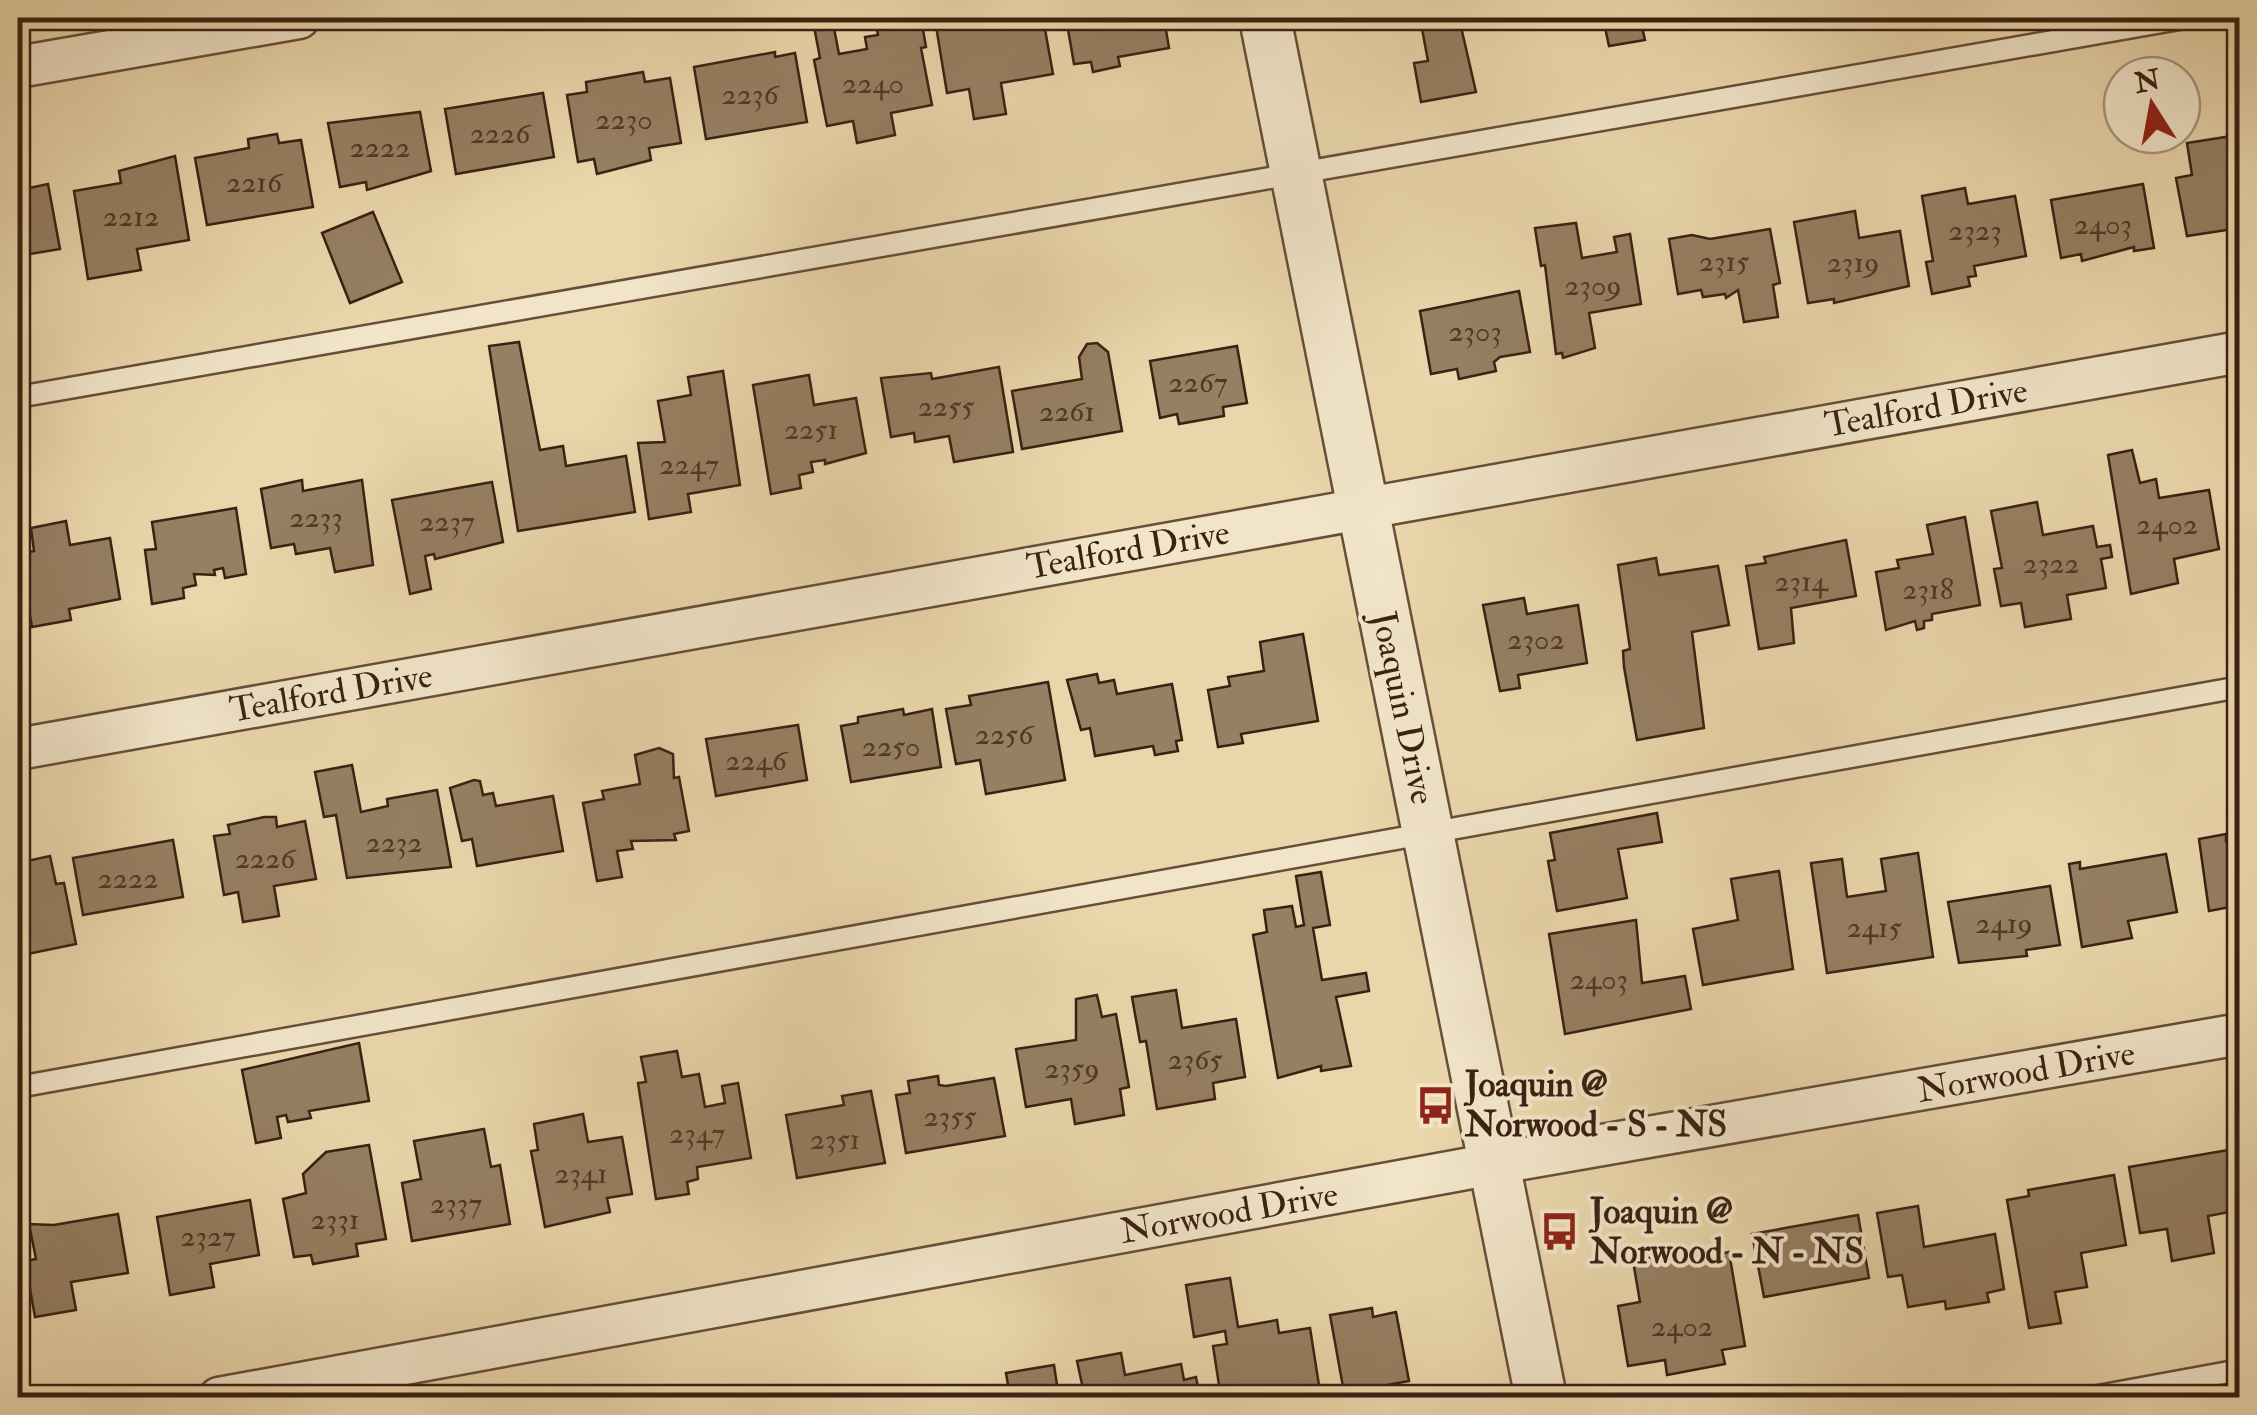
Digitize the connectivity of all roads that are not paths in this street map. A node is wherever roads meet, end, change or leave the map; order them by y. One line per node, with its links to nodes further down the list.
1 (299, 18): 4 (street)
2 (1265, 18): 5 (street, Joaquin Drive)
3 (2185, 18): 5 (lane)
4 (18, 67)
5 (1296, 176): 7 (lane); 8 (street, Joaquin Drive)
6 (2240, 352): 8 (street, Tealford Drive)
7 (18, 397)
8 (1361, 509): 10 (street, Tealford Drive); 11 (street, Joaquin Drive)
9 (2240, 686): 11 (lane)
10 (18, 749)
11 (1429, 830): 13 (lane); 14 (street, Joaquin Drive)
12 (2240, 1034): 14 (street, Norwood Drive)
13 (18, 1087)
14 (1493, 1164): 16 (street, Norwood Drive); 17 (street, Joaquin Drive)
15 (2240, 1370): 18 (lane)
16 (219, 1398)
17 (1541, 1398)
18 (2088, 1398)

